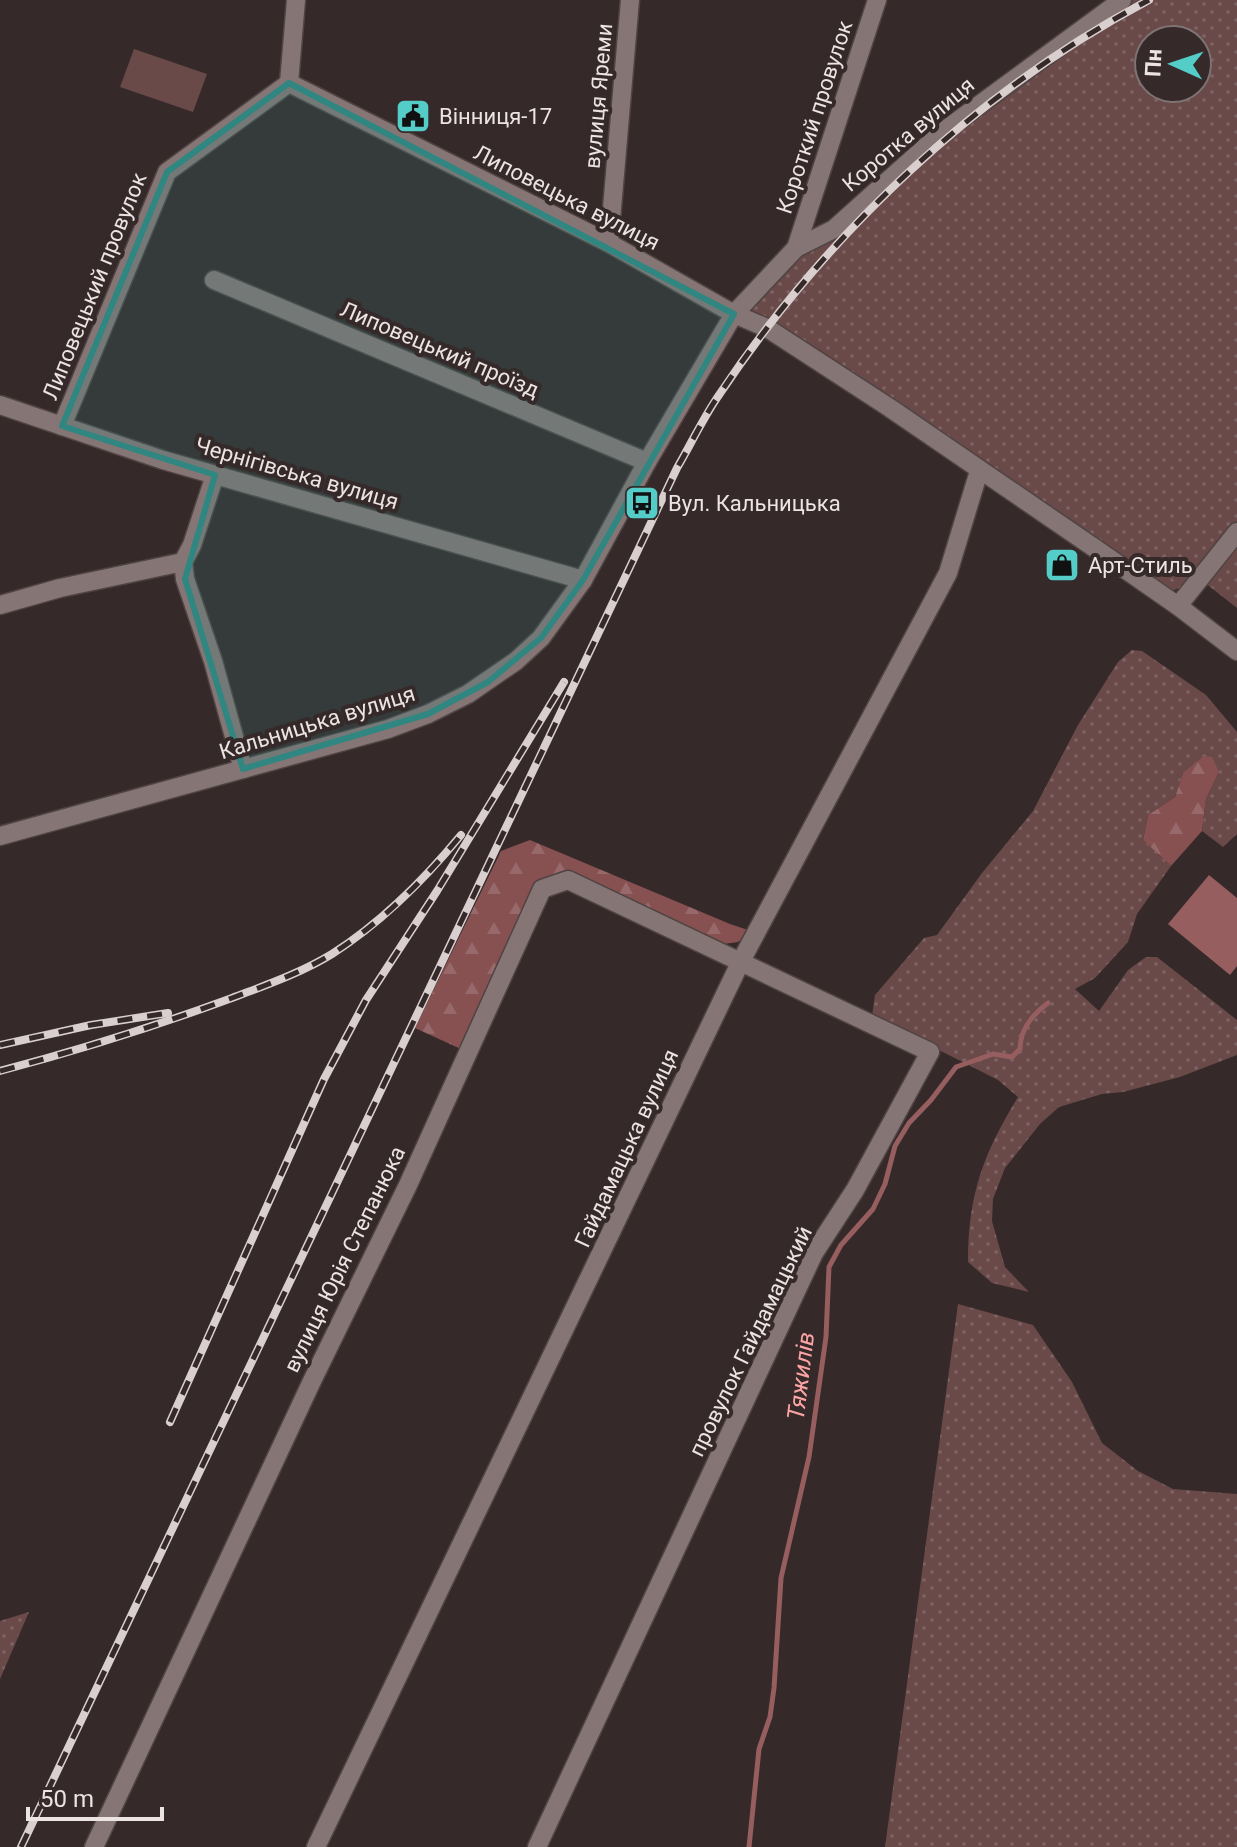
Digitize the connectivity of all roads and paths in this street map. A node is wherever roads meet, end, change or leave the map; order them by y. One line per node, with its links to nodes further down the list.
1 (296, 0): 5 (street)
2 (630, 0): 6 (street, вулиця Яреми)
3 (877, 0): 7 (street, Короткий провулок)
4 (1122, 0): 7 (street, Коротка вулиця)
5 (289, 83): 6 (street, Липовецька вулиця); 11 (street, Липовецький провулок)
6 (609, 243): 9 (street, Липовецька вулиця)
7 (796, 248): 9 (street, Коротка вулиця)
8 (214, 280): 12 (street, Липовецький проїзд)
9 (734, 314): 12 (street, Кальницька вулиця); 13 (street, Липовецька вулиця)
10 (0, 405): 11 (street, Чернігівська вулиця)
11 (62, 426): 14 (street, Чернігівська вулиця)
12 (647, 462): 17 (street, Кальницька вулиця)
13 (979, 471): 19 (street, Липовецька вулиця); 23 (street, Гайдамацька вулиця)
14 (215, 475): 16 (street); 17 (street, Чернігівська вулиця)
15 (1237, 532): 19 (street)
16 (183, 562): 18 (street); 21 (street)
17 (583, 580): 21 (street, Кальницька вулиця)
18 (0, 605)
19 (1178, 606): 20 (street, Липовецька вулиця)
20 (1237, 651)
21 (243, 769): 22 (street, Кальницька вулиця)
22 (0, 836)
23 (741, 961): 24 (street, вулиця Юрія Степанюка); 25 (street, Гайдамацька вулиця); 26 (street, провулок Гайдамацький)
24 (94, 1847)
25 (316, 1847)
26 (537, 1847)

